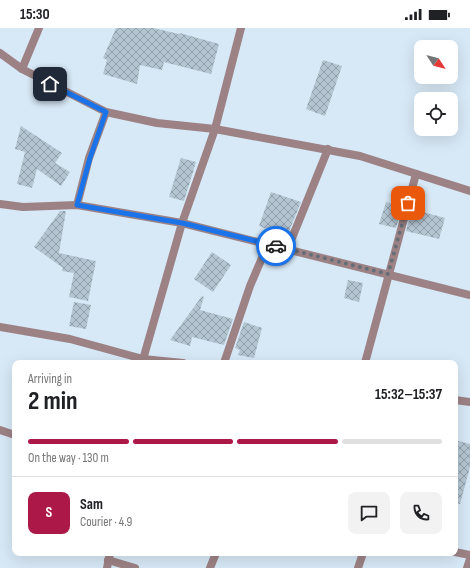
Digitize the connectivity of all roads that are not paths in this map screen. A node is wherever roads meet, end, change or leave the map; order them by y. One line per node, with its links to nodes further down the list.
1 (40, 28): 4 (street)
2 (241, 28): 6 (street)
3 (0, 53): 4 (street)
4 (22, 69): 5 (street)
5 (106, 112): 6 (street); 11 (street)
6 (215, 129): 7 (street); 12 (street)
7 (328, 149): 8 (street); 14 (street)
8 (416, 174): 9 (street); 15 (street)
9 (470, 191)
10 (0, 204): 11 (street)
11 (77, 205): 12 (street)
12 (182, 223): 13 (street); 19 (street)
13 (268, 244): 14 (street); 20 (street)
14 (288, 248): 15 (street)
15 (388, 274): 16 (street); 21 (street)
16 (470, 294)
17 (0, 327): 18 (street)
18 (139, 360)
19 (142, 360)
20 (225, 360)
21 (366, 360)
22 (458, 400): 23 (street)
23 (470, 402)
24 (0, 430): 25 (street)
25 (12, 433)
26 (458, 553): 27 (street)
27 (470, 555)
28 (215, 556): 33 (street)
29 (362, 556): 34 (street)
30 (470, 559): 35 (street)
31 (108, 560): 32 (street)
32 (135, 568)
33 (210, 568)
34 (358, 568)
35 (467, 568)

